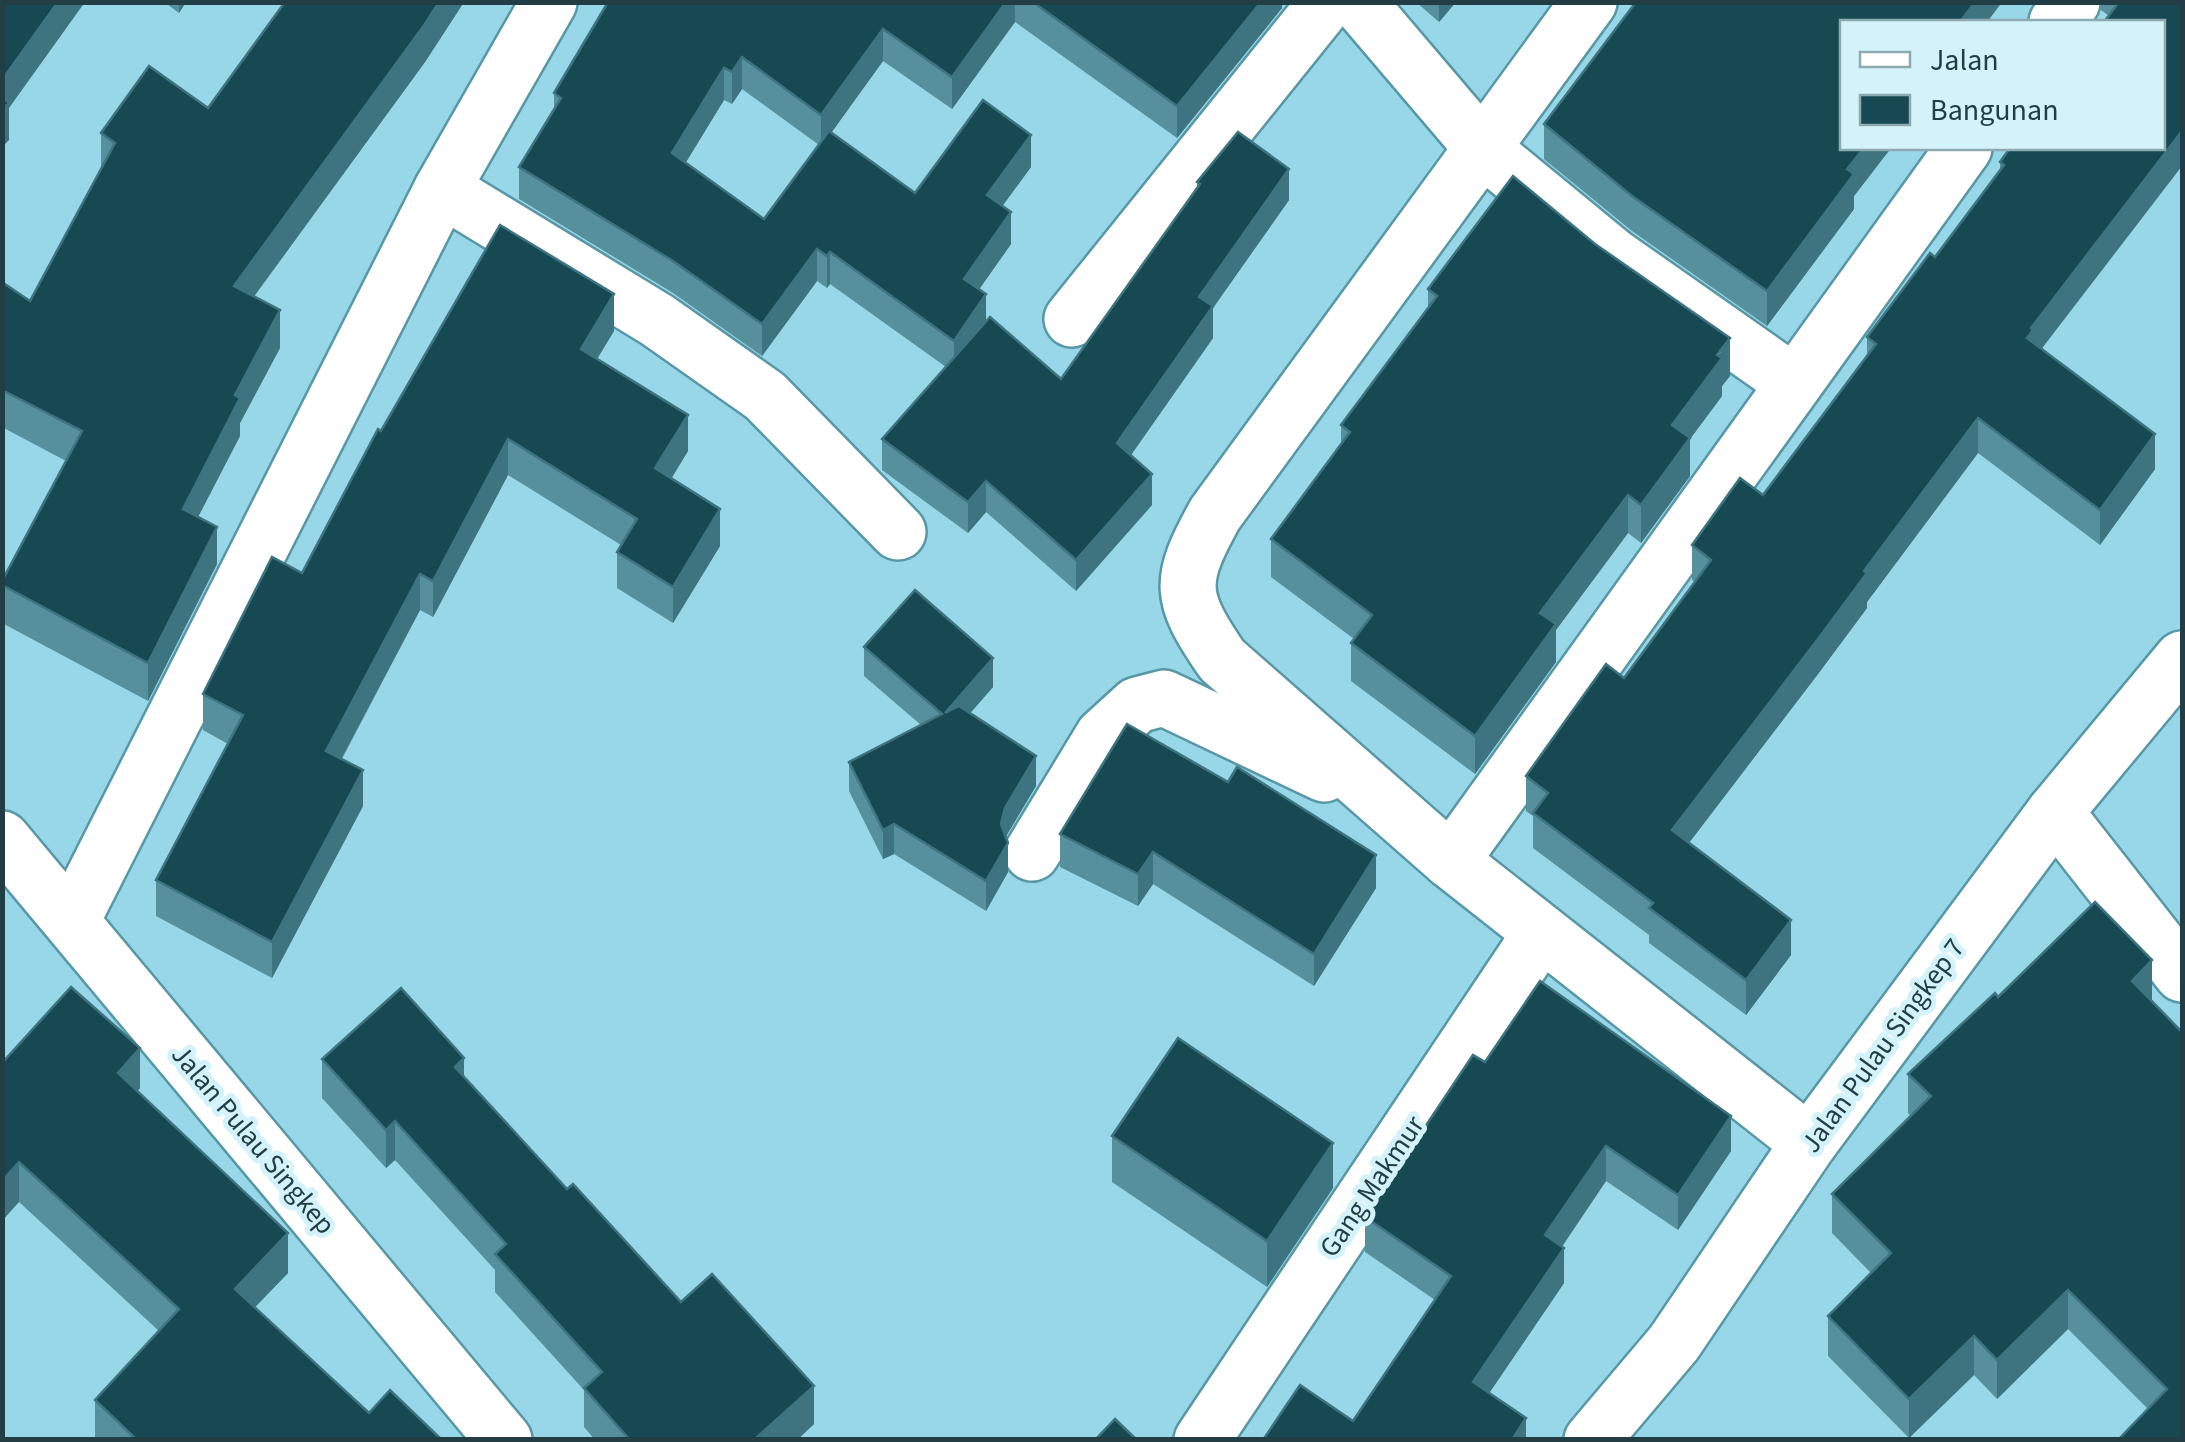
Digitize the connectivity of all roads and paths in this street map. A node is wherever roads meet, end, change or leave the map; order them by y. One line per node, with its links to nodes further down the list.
1 (549, 2): 7 (street)
2 (1326, 2): 8 (street)
3 (1358, 2): 5 (street)
4 (1590, 2): 5 (street)
5 (1484, 150): 9 (street); 12 (street)
6 (1963, 150): 9 (street)
7 (442, 189): 10 (street); 17 (street)
8 (1072, 319)
9 (1794, 384): 16 (street)
10 (898, 532)
11 (2182, 659): 13 (street, Jalan Pulau Singkep 7)
12 (1385, 803): 15 (street); 16 (street)
13 (2055, 812): 19 (street); 20 (street, Jalan Pulau Singkep 7)
14 (2, 840): 17 (street, Jalan Pulau Singkep)
15 (1032, 853)
16 (1451, 861): 18 (street)
17 (72, 920): 21 (street, Jalan Pulau Singkep)
18 (1542, 933): 20 (street); 22 (street, Gang Makmur)
19 (2182, 974)
20 (1809, 1143): 23 (street, Jalan Pulau Singkep 7)
21 (504, 1440)
22 (1202, 1440)
23 (1592, 1440)

